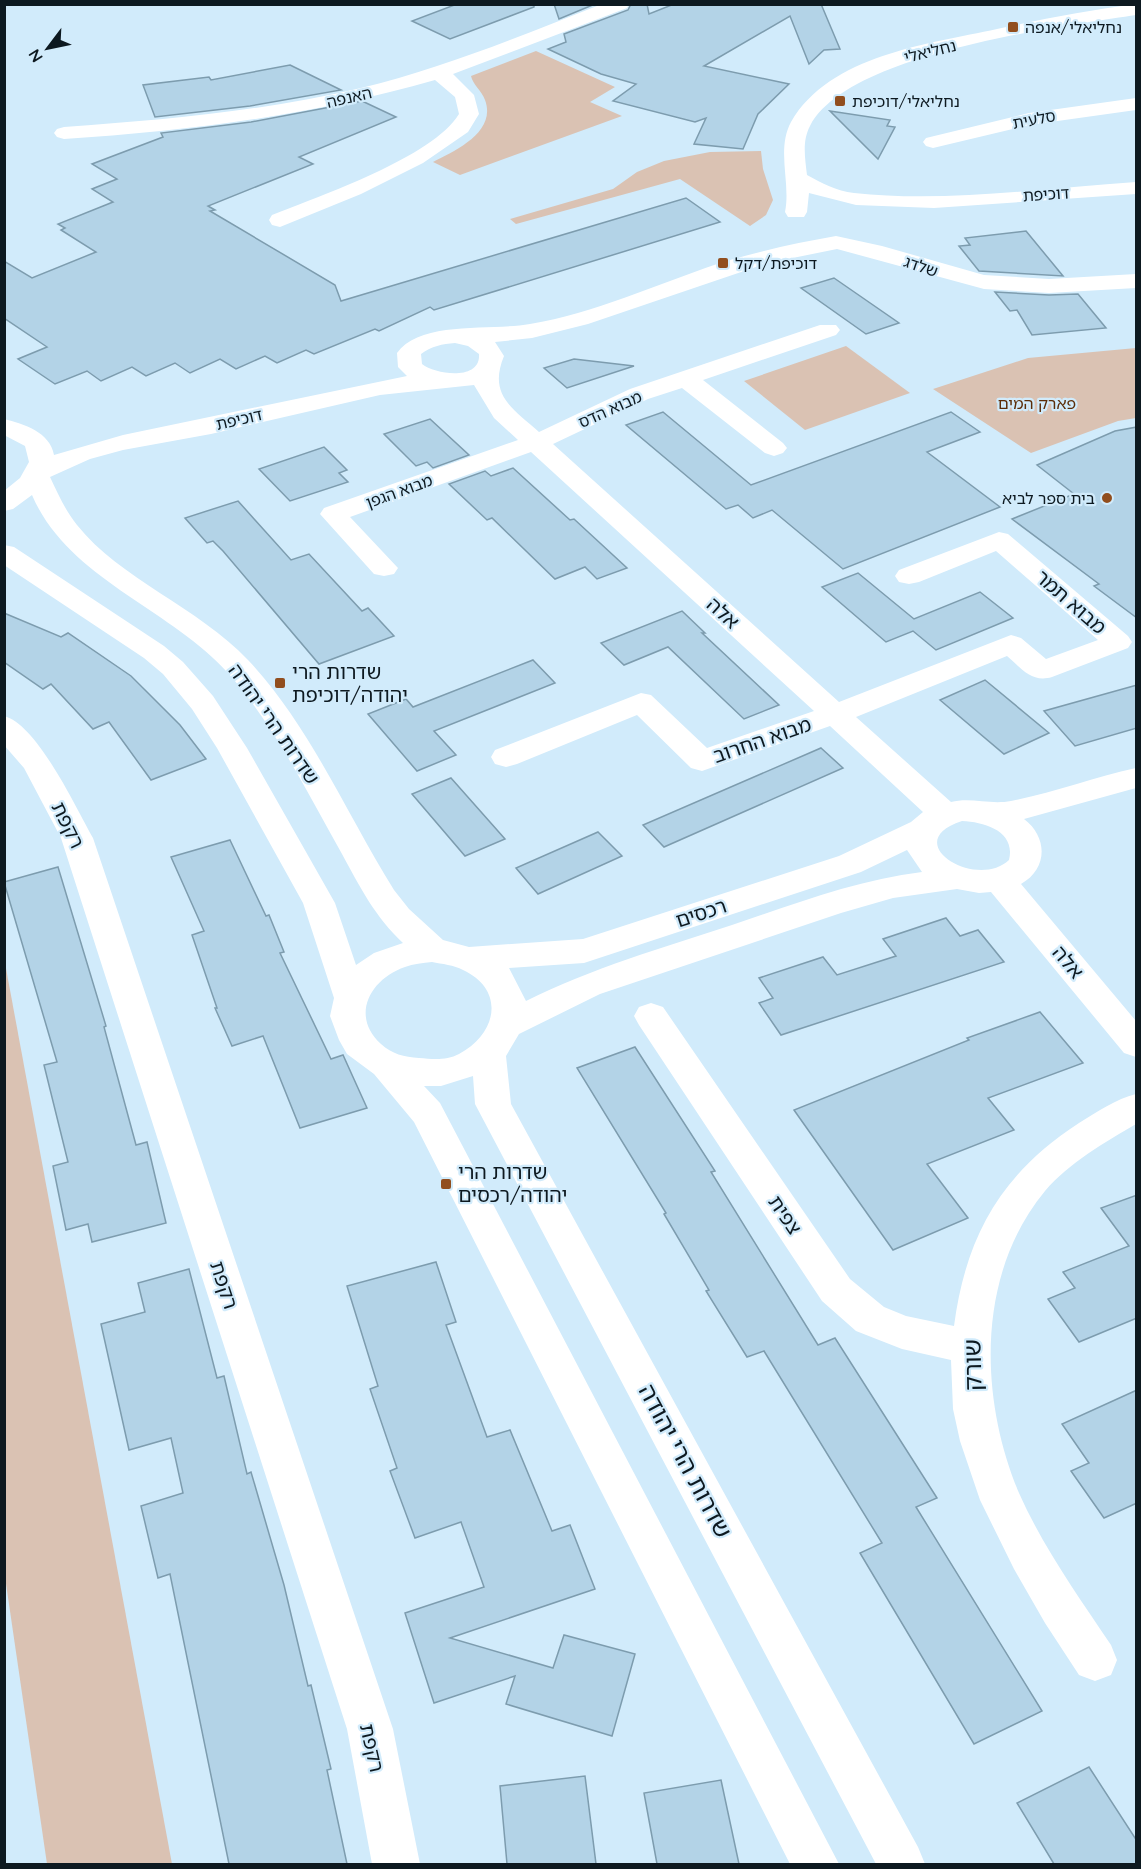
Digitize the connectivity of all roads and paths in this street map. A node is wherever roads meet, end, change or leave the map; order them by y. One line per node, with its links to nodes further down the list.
1 (620, 4): 4 (street, האנפה)
2 (1095, 10): 3 (street, נחליאלי); 8 (street, נחליאלי)
3 (1137, 10)
4 (438, 73): 6 (street, האנפה); 13 (street)
5 (1137, 104): 7 (street, סלעית)
6 (64, 133)
7 (933, 142)
8 (799, 179): 10 (street); 12 (street, נחליאלי)
9 (1137, 188): 11 (street, דוכיפת)
10 (852, 199): 11 (street, דוכיפת); 12 (street); 14 (street, שלדג)
11 (955, 201): 14 (street, דוכיפת)
12 (796, 214): 15 (street); 16 (street)
13 (280, 220)
14 (893, 228): 15 (street, דוכיפת); 18 (street, שלדג)
15 (840, 243): 16 (street); 18 (street, שלדג)
16 (726, 267): 19 (street)
17 (1137, 281): 18 (street, שלדג)
18 (1000, 285)
19 (552, 327): 21 (street); 23 (street)
20 (828, 330): 24 (street, מבוא הדס)
21 (461, 337): 22 (street, דוכיפת); 23 (street)
22 (409, 353): 25 (street, אלה); 26 (street, דוכיפת)
23 (488, 365): 25 (street, דוכיפת); 27 (street, אלה)
24 (686, 379): 30 (street, מבוא הדס); 31 (street)
25 (442, 380): 26 (street, דוכיפת); 27 (street, אלה)
26 (344, 393): 29 (street, דוכיפת)
27 (503, 413): 30 (street, אלה)
28 (16, 431): 29 (street, דוכיפת); 32 (street, שדרות הרי יהודה)
29 (133, 439): 32 (street, דוכיפת)
30 (535, 442): 35 (street, מבוא הגפן); 37 (street, אלה)
31 (774, 448)
32 (39, 474): 33 (street, דוכיפת); 47 (street, שדרות הרי יהודה)
33 (4, 503)
34 (4, 553): 49 (street)
35 (384, 568)
36 (909, 576): 37 (street, מבוא תמר)
37 (835, 714): 39 (street, מבוא החרוב); 43 (street, אלה)
38 (4, 725): 58 (street, רקפת)
39 (506, 757)
40 (1137, 778): 41 (street)
41 (1107, 787): 42 (street); 44 (street)
42 (989, 813): 43 (street); 44 (street)
43 (933, 821): 45 (street); 48 (street, רכסים)
44 (1026, 845): 46 (street)
45 (954, 879): 46 (street); 51 (street, רכסים)
46 (999, 880): 52 (street, אלה)
47 (432, 950): 48 (street); 49 (street)
48 (472, 958): 51 (street)
49 (350, 996): 54 (street)
50 (651, 1016): 56 (street, צפית)
51 (509, 1024): 53 (street)
52 (1137, 1044)
53 (488, 1053): 54 (street); 60 (street, שדרות הרי יהודה)
54 (387, 1066): 59 (street)
55 (1137, 1108): 56 (street, שורק)
56 (971, 1347): 57 (street, שורק)
57 (1095, 1660)
58 (396, 1864)
59 (815, 1864)
60 (901, 1864)

